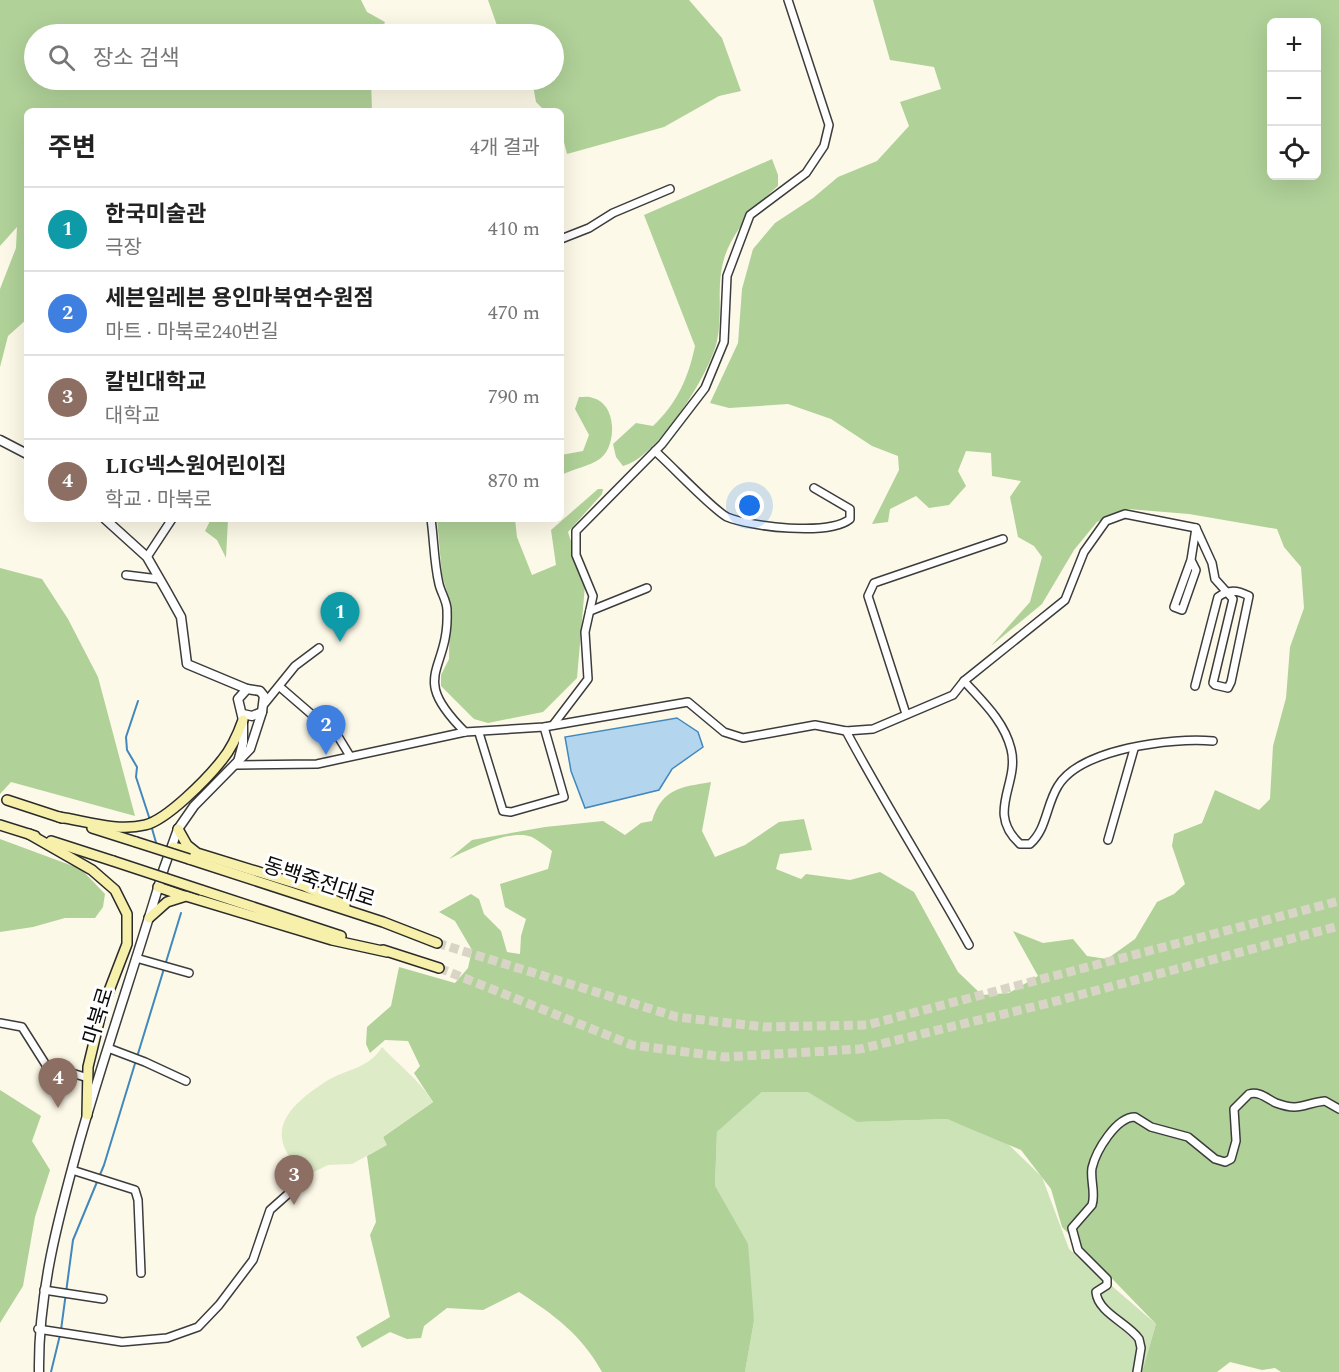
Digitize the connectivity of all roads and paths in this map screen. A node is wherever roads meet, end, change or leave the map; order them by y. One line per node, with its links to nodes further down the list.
1 (788, 0): 5 (street)
2 (670, 189): 3 (street)
3 (564, 238)
4 (0, 440): 6 (street)
5 (655, 451): 7 (street); 19 (street)
6 (24, 452)
7 (814, 488)
8 (108, 522): 13 (street)
9 (170, 522): 13 (street)
10 (431, 522): 31 (street)
11 (1196, 528): 14 (street); 18 (street); 21 (street)
12 (1004, 538): 26 (street)
13 (147, 557): 16 (street)
14 (1191, 560): 14 (street)
15 (126, 575): 16 (street)
16 (159, 579): 24 (street)
17 (647, 588): 19 (street)
18 (1227, 591): 18 (street); 22 (street)
19 (590, 611): 28 (street)
20 (319, 648): 23 (street)
21 (964, 681): 26 (street); 34 (street)
22 (1194, 686)
23 (280, 687): 25 (street); 35 (street)
24 (247, 689): 25 (street); 27 (street)
25 (263, 708): 27 (street); 36 (street, 마북로)
26 (906, 714): 30 (street)
27 (243, 717): 36 (street); 38 (main road)
28 (553, 725): 29 (street); 30 (street)
29 (544, 727): 32 (street); 32 (street)
30 (846, 731): 49 (street)
31 (465, 732): 32 (street); 35 (street)
32 (479, 733)
33 (1213, 741): 34 (street)
34 (1134, 749): 42 (street)
35 (350, 756): 36 (street)
36 (237, 765): 40 (street, 마북로)
37 (7, 800): 38 (main road)
38 (59, 817): 44 (main road, bridge)
39 (0, 825): 41 (main road)
40 (178, 829): 43 (street, 마북로); 44 (main road)
41 (29, 834): 50 (main road, 동백죽전대로, bridge); 56 (main road)
42 (1108, 840)
43 (173, 847): 44 (main road); 45 (street, 마북로)
44 (193, 856): 48 (main road, 동백죽전대로)
45 (158, 887): 46 (main road); 47 (street, 마북로)
46 (186, 896): 47 (main road); 50 (main road)
47 (149, 918): 51 (street, 마북로)
48 (437, 943)
49 (969, 945)
50 (387, 952): 52 (main road, 동백죽전대로)
51 (136, 958): 53 (street); 55 (street, 마북로)
52 (439, 968)
53 (189, 973)
54 (0, 1023): 56 (street)
55 (108, 1048): 57 (street); 59 (street, 마북로)
56 (88, 1078): 59 (main road)
57 (186, 1082)
58 (1339, 1109): 67 (street)
59 (87, 1115): 60 (street, 마북로)
60 (72, 1170): 62 (street); 63 (street, 마북로)
61 (297, 1186): 65 (street)
62 (141, 1273)
63 (44, 1290): 64 (street); 65 (street, 마북로)
64 (103, 1299)
65 (38, 1329): 66 (street, 마북로)
66 (39, 1372)
67 (1137, 1372)

